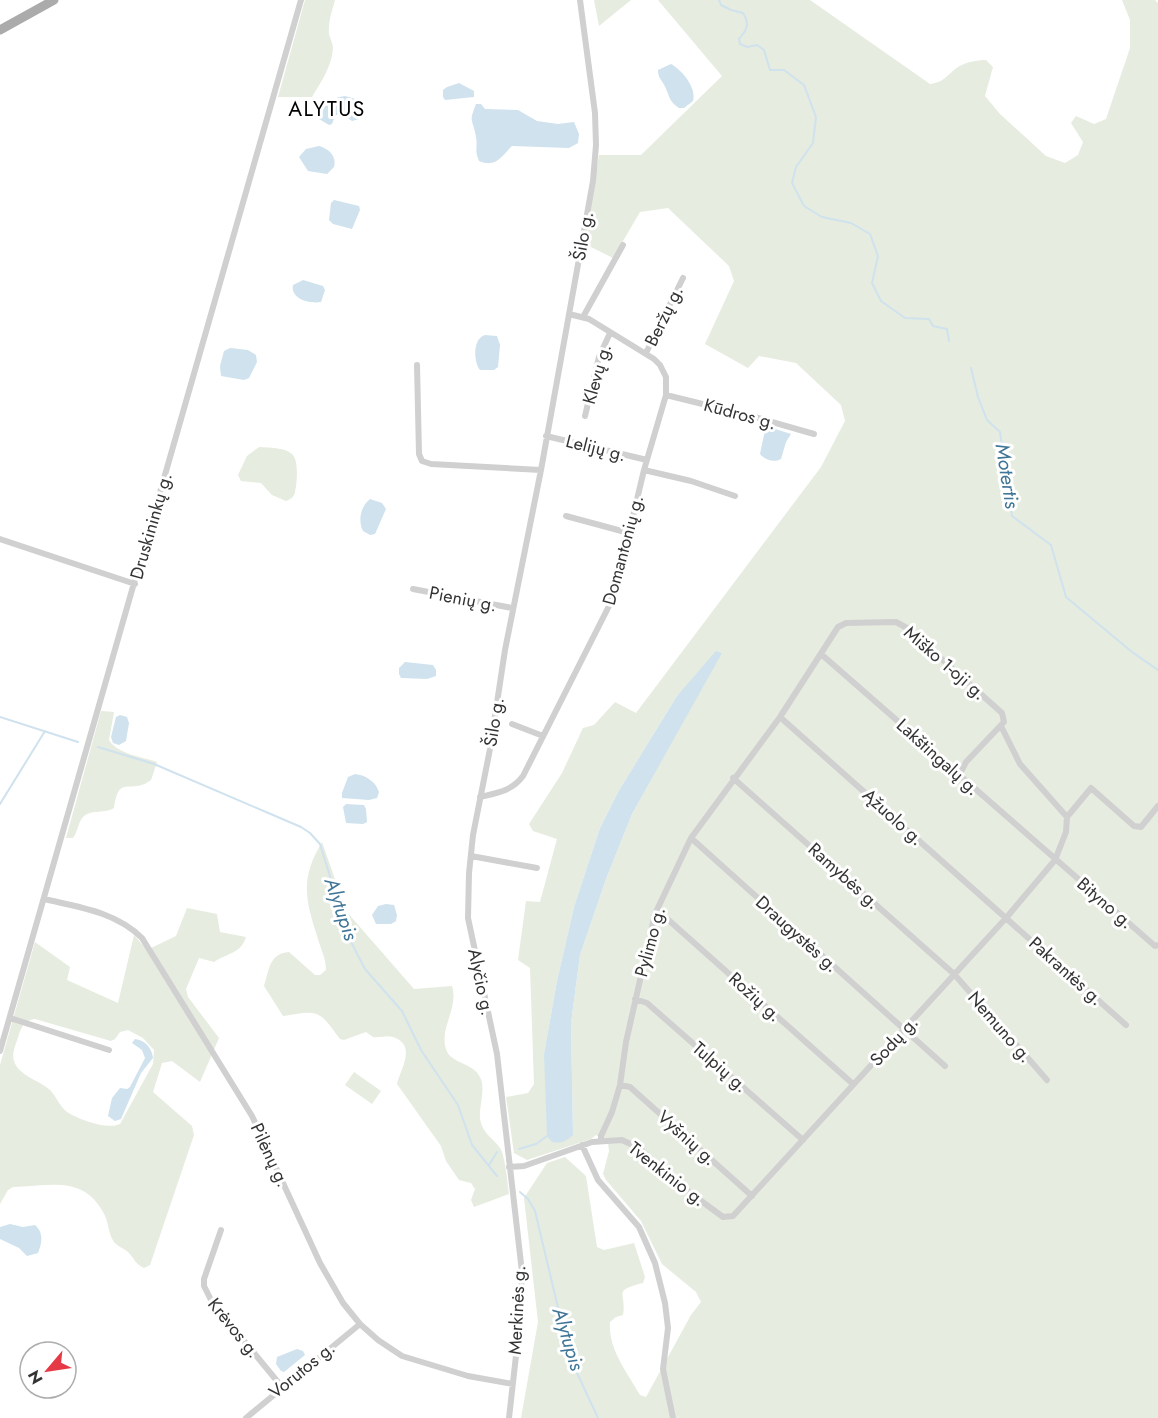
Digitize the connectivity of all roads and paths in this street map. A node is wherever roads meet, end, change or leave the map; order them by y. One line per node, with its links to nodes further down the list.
1 (54, 0): 4 (main road)
2 (301, 0): 23 (street, Druskininkų g.)
3 (580, 0): 7 (street, Šilo g.)
4 (0, 30)
5 (623, 245): 8 (street)
6 (683, 278): 10 (street, Beržų g.)
7 (569, 314): 8 (street, Domantonių g.); 15 (street, Šilo g.)
8 (583, 317): 9 (street, Domantonių g.)
9 (610, 333): 10 (street, Domantonių g.); 13 (street, Klevų g.)
10 (646, 353): 12 (street, Domantonių g.)
11 (417, 365): 17 (street)
12 (666, 395): 14 (street, Kūdros g.); 16 (street, Domantonių g.)
13 (585, 416)
14 (814, 434)
15 (546, 436): 16 (street, Lelijų g.); 17 (street, Šilo g.)
16 (646, 460): 18 (street, Domantonių g.)
17 (541, 470): 25 (street, Šilo g.)
18 (644, 470): 19 (street, Lelijų g.); 21 (street, Domantonių g.)
19 (735, 496)
20 (566, 516): 21 (street)
21 (629, 533): 30 (street, Domantonių g.)
22 (0, 539): 23 (street)
23 (135, 584): 40 (street, Druskininkų g.)
24 (413, 589): 25 (street, Pienių g.)
25 (512, 608): 33 (street, Šilo g.)
26 (821, 654): 27 (street, Pylimo g.); 28 (street, Miško 1-oji g.); 31 (street, Lakštingalų g.)
27 (780, 717): 32 (street, Pylimo g.); 42 (street, Ąžuolo g.)
28 (1002, 723): 31 (street); 35 (street, Miško 1-oji g.)
29 (512, 724): 30 (street)
30 (543, 736): 33 (street, Domantonių g.)
31 (958, 776): 38 (street, Lakštingalų g.)
32 (734, 778): 36 (street, Pylimo g.); 44 (street, Ramybės g.)
33 (480, 797): 37 (street, Alyčio g.)
34 (1158, 806): 35 (street)
35 (1067, 817): 38 (street, Sodų g.)
36 (691, 838): 41 (street, Pylimo g.); 48 (street, Draugystės g.)
37 (471, 856): 39 (street); 58 (street, Alyčio g.)
38 (1055, 860): 42 (street, Sodų g.); 43 (street, Bityno g.)
39 (537, 868)
40 (44, 899): 46 (street, Druskininkų g.); 62 (street, Pilėnų g.)
41 (655, 914): 45 (street, Pylimo g.); 53 (street, Rožių g.)
42 (1006, 918): 44 (street, Sodų g.); 47 (street, Pakrantės g.)
43 (1157, 945)
44 (954, 974): 48 (street, Sodų g.); 52 (street, Nemuno g.)
45 (635, 999): 54 (street, Pylimo g.); 56 (street, Tulpių g.)
46 (10, 1018): 49 (street); 50 (street, Druskininkų g.)
47 (1125, 1025)
48 (904, 1030): 51 (street, Draugystės g.); 53 (street, Sodų g.)
49 (109, 1050)
50 (0, 1051)
51 (945, 1066)
52 (1047, 1080)
53 (853, 1084): 56 (street, Sodų g.)
54 (620, 1085): 55 (street, Pylimo g.); 59 (street, Vyšnių g.)
55 (601, 1140): 57 (street); 60 (street, Tvenkinio g.)
56 (803, 1140): 59 (street, Sodų g.)
57 (582, 1145): 58 (street); 67 (street)
58 (509, 1167): 63 (street, Merkinės g.)
59 (752, 1196): 60 (street, Sodų g.)
60 (729, 1218)
61 (221, 1230): 64 (street, Krėvos g.)
62 (360, 1324): 63 (street, Pilėnų g.); 64 (street, Vorutos g.)
63 (513, 1384): 66 (street, Merkinės g.)
64 (282, 1387): 65 (street, Vorutos g.)
65 (246, 1418)
66 (509, 1418)
67 (673, 1418)

